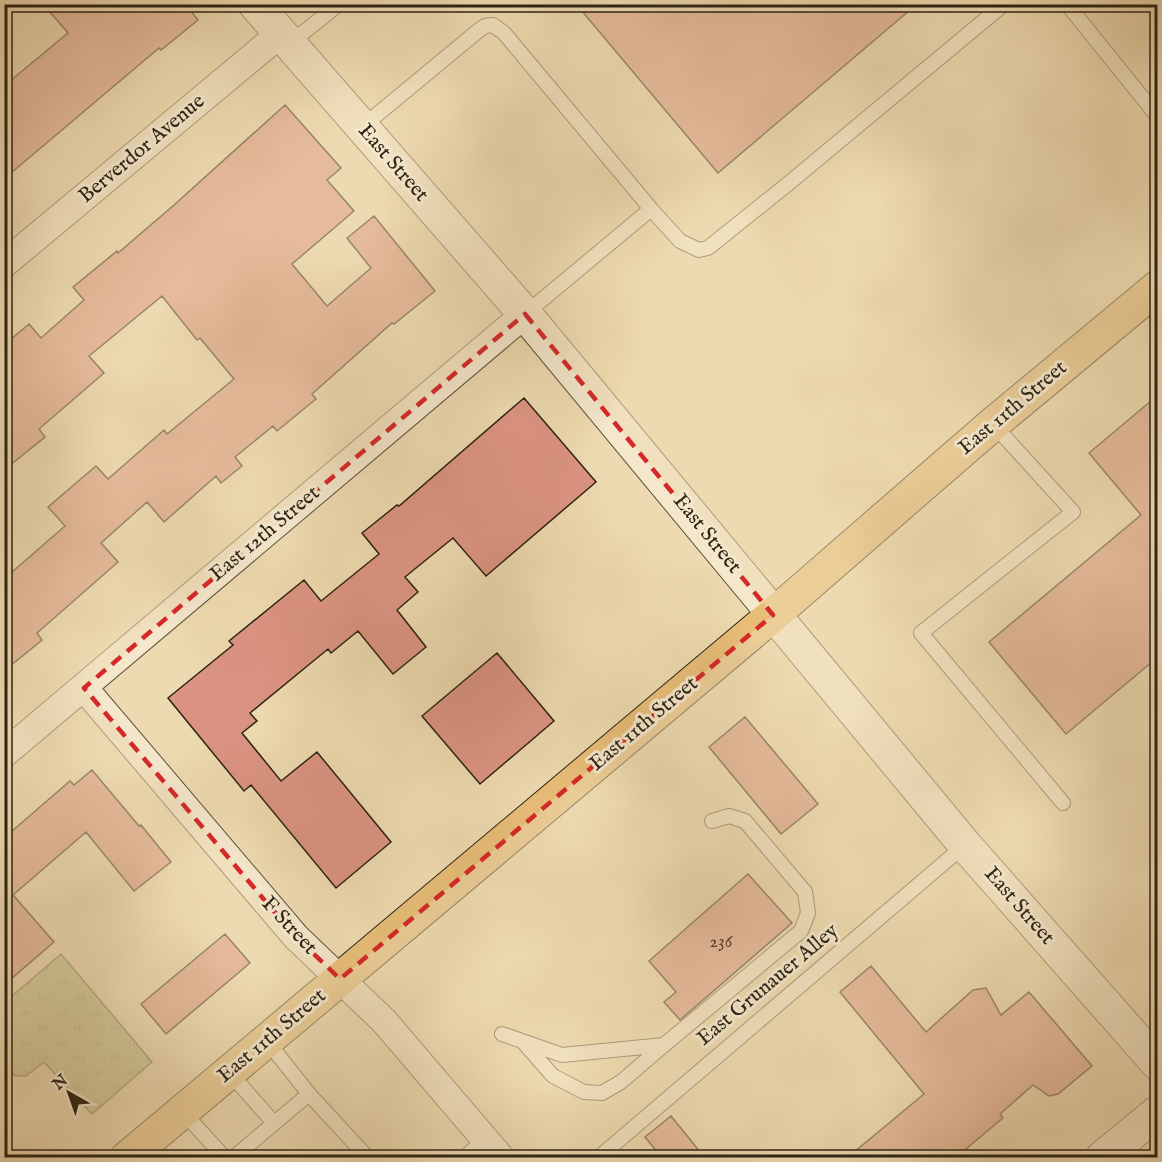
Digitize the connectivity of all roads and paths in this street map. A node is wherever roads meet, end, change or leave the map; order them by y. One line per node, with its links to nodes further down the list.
1 (255, 4): 5 (street, East Street)
2 (339, 4): 5 (lane)
3 (1004, 4): 8 (lane)
4 (1067, 4): 6 (lane)
5 (284, 39): 7 (street, East Street); 9 (street, Berverdor Avenue)
6 (1158, 117)
7 (362, 127): 8 (lane); 11 (street, East Street)
8 (651, 209): 11 (lane)
9 (4, 264)
10 (1158, 286): 12 (main road, East 11th Street)
11 (525, 314): 13 (street, East Street); 14 (street, East 12th Street)
12 (993, 424): 13 (main road, East 11th Street); 16 (lane)
13 (773, 615): 18 (street, East Street); 19 (main road, East 11th Street)
14 (84, 688): 15 (street, East 12th Street); 19 (street, F Street)
15 (4, 754)
16 (1063, 804)
17 (712, 821): 23 (lane)
18 (965, 844): 24 (street, East Street); 36 (lane, East Grunauer Alley)
19 (340, 979): 21 (main road, East 11th Street); 30 (street, F Street)
20 (502, 1034): 22 (lane)
21 (267, 1041): 25 (main road, East 11th Street); 26 (lane)
22 (523, 1041): 23 (lane); 23 (lane)
23 (664, 1045)
24 (1158, 1064)
25 (230, 1072): 27 (main road, East 11th Street); 29 (lane)
26 (309, 1094): 29 (lane); 34 (lane)
27 (182, 1111): 31 (main road, East 11th Street); 32 (lane)
28 (1158, 1112): 37 (street)
29 (274, 1123): 33 (lane)
30 (493, 1148): 35 (lane)
31 (127, 1158)
32 (225, 1158)
33 (233, 1158)
34 (368, 1158)
35 (464, 1158)
36 (598, 1158)
37 (1102, 1158)

